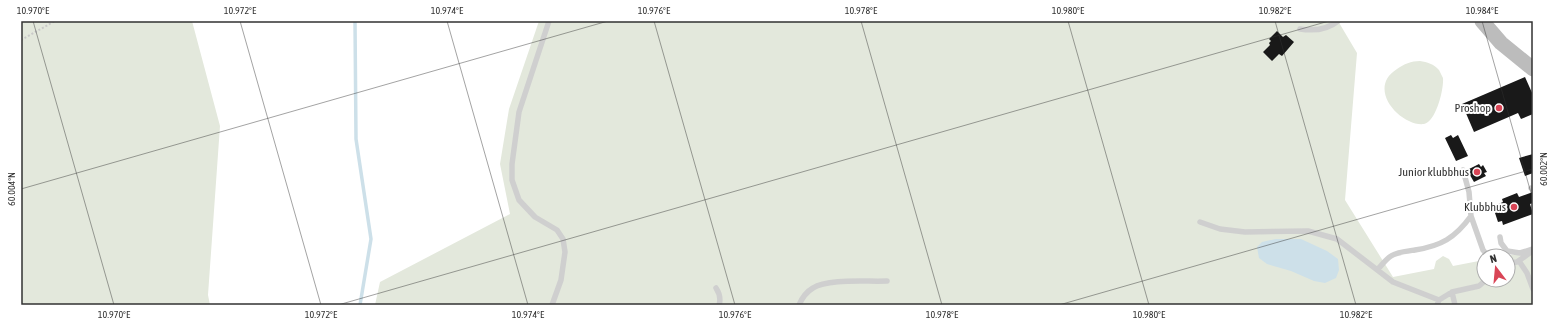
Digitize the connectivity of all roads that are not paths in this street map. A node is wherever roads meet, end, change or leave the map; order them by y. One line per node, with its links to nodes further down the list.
1 (549, 21): 21 (lane)
2 (1338, 21): 4 (lane)
3 (1482, 21): 5 (street)
4 (1300, 29)
5 (1533, 69)
6 (1463, 170): 7 (lane)
7 (1471, 216): 10 (lane); 14 (lane)
8 (1200, 222): 14 (lane)
9 (1500, 237): 11 (lane)
10 (1482, 248)
11 (1533, 250): 12 (lane)
12 (1519, 261): 13 (lane); 18 (lane)
13 (1516, 262)
14 (1378, 269): 20 (lane)
15 (887, 281): 23 (lane)
16 (1476, 287): 19 (lane)
17 (716, 288): 22 (lane)
18 (1533, 289)
19 (1452, 292): 20 (lane); 24 (lane)
20 (1438, 303)
21 (552, 305)
22 (718, 305)
23 (799, 305)
24 (1455, 305)

